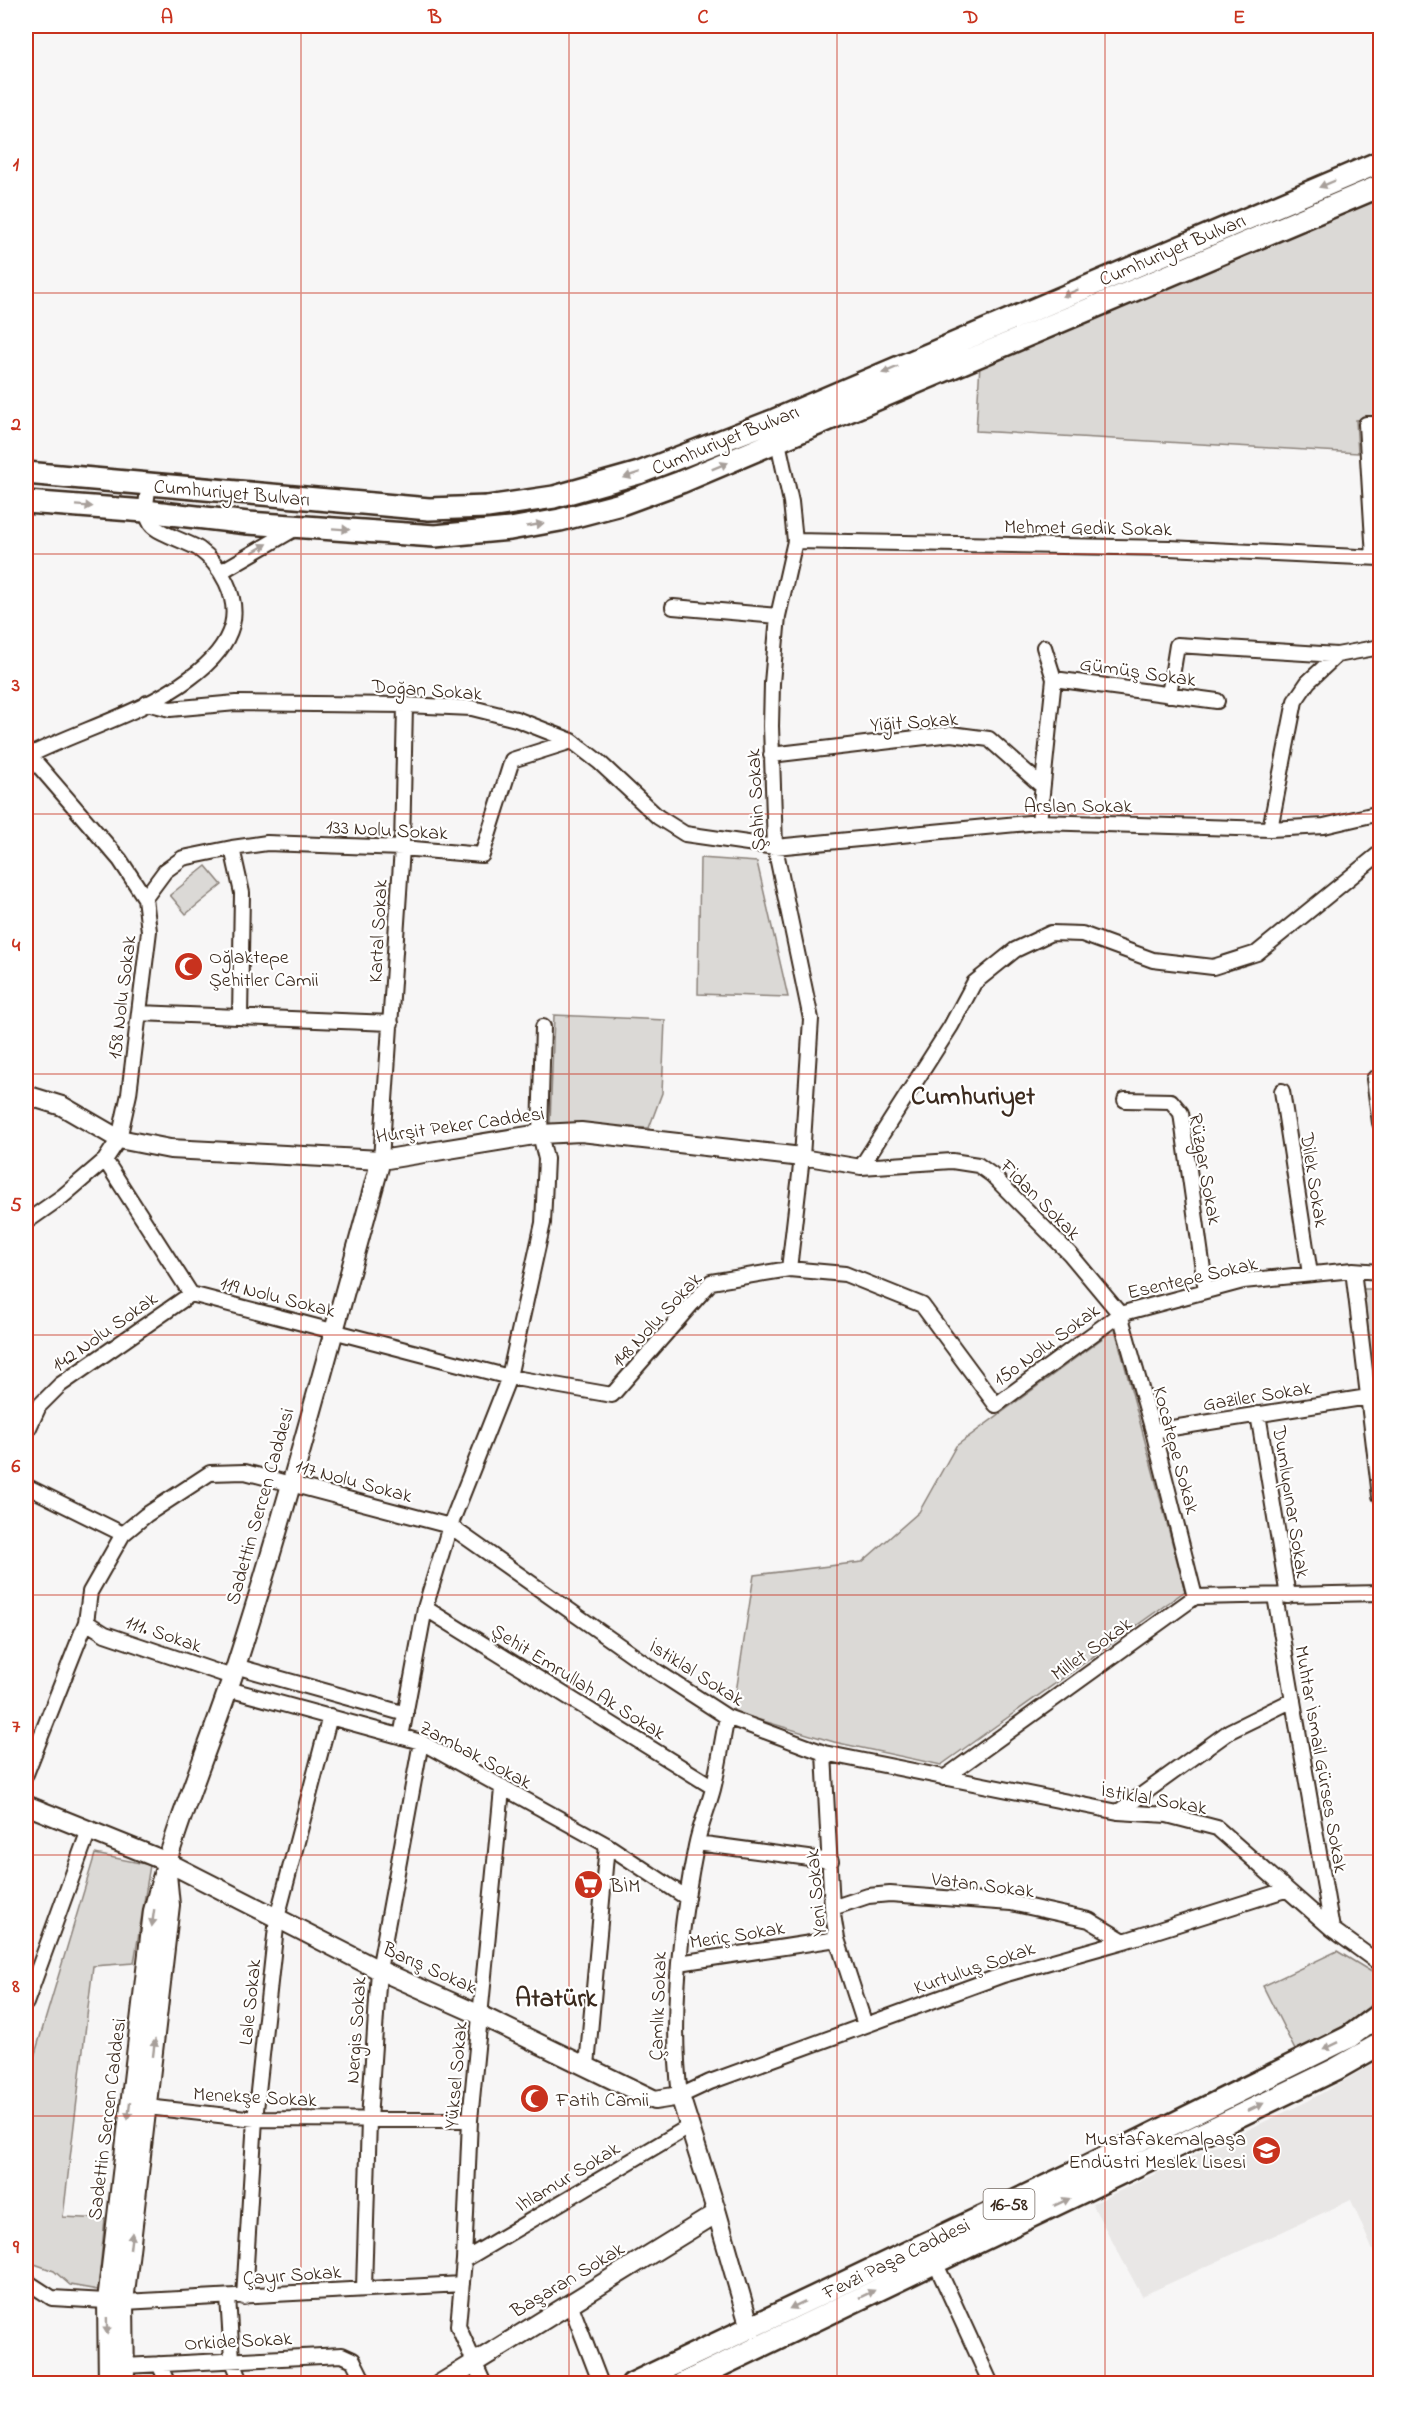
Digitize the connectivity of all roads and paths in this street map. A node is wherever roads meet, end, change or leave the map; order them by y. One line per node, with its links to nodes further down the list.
1 (1380, 162): 6 (main road, Cumhuriyet Bulvarı, one-way to 6)
2 (1380, 186): 4 (main road, Cumhuriyet Bulvarı)
3 (1380, 424): 11 (street)
4 (778, 442): 9 (main road, Cumhuriyet Bulvarı, one-way to 4); 10 (street, Şahin Sokak)
5 (26, 473): 6 (main road, Cumhuriyet Bulvarı)
6 (150, 484): 8 (street)
7 (26, 502): 8 (main road, Cumhuriyet Bulvarı, one-way to 8)
8 (145, 510): 9 (main road, Cumhuriyet Bulvarı); 12 (street)
9 (298, 526): 12 (street, one-way to 9)
10 (795, 541): 11 (street, Mehmet Gedik Sokak); 14 (street, Şahin Sokak)
11 (1377, 558)
12 (222, 571): 21 (street)
13 (673, 607): 14 (street)
14 (778, 616): 25 (street, Şahin Sokak)
15 (1044, 647): 18 (street)
16 (1380, 647): 17 (street)
17 (1337, 655): 19 (street); 29 (street)
18 (1054, 679): 19 (street, Gümüş Sokak); 26 (street)
19 (1169, 695): 20 (street, Gümüş Sokak)
20 (1217, 701)
21 (147, 703): 22 (street, Doğan Sokak); 24 (street)
22 (405, 705): 23 (street, Doğan Sokak); 32 (street, Kartal Sokak)
23 (572, 741): 30 (street, Doğan Sokak); 32 (street, 133 Nolu Sokak)
24 (27, 754): 34 (street, 158 Nolu Sokak)
25 (771, 755): 26 (street, Yiğit Sokak); 30 (street, Şahin Sokak)
26 (1042, 786): 28 (street)
27 (1380, 813): 29 (street, Arslan Sokak)
28 (1039, 822): 29 (street, Arslan Sokak); 30 (street, Arslan Sokak)
29 (1270, 829)
30 (775, 847): 46 (street, Şahin Sokak)
31 (232, 848): 32 (street, 133 Nolu Sokak); 34 (street, 133 Nolu Sokak); 36 (street)
32 (402, 848): 37 (street, Kartal Sokak)
33 (1380, 853): 49 (street)
34 (145, 897): 35 (street, 158 Nolu Sokak)
35 (140, 1014): 36 (street); 45 (street, 158 Nolu Sokak)
36 (240, 1017): 37 (street)
37 (391, 1023): 48 (street, Kartal Sokak)
38 (543, 1027): 44 (street)
39 (1374, 1079): 43 (street)
40 (1282, 1091): 54 (street, Dilek Sokak)
41 (26, 1095): 45 (street, Hurşit Peker Caddesi)
42 (1125, 1100): 55 (street, Rüzgar Sokak)
43 (1380, 1122)
44 (540, 1134): 46 (street, Hurşit Peker Caddesi); 48 (street, Hurşit Peker Caddesi); 59 (street)
45 (119, 1139): 47 (street); 48 (street, Hurşit Peker Caddesi)
46 (802, 1157): 49 (street, Fidan Sokak); 51 (street, Şahin Sokak)
47 (105, 1160): 50 (street); 56 (street, 119 Nolu Sokak)
48 (381, 1160): 58 (street, Sadettin Sercen Caddesi)
49 (861, 1167): 57 (street, Fidan Sokak)
50 (26, 1222)
51 (789, 1269): 59 (street, 148 Nolu Sokak); 61 (street, 148 Nolu Sokak)
52 (1353, 1270): 53 (street, Esentepe Sokak); 54 (street, Esentepe Sokak); 60 (street)
53 (1380, 1272)
54 (1310, 1274): 55 (street, Esentepe Sokak)
55 (1206, 1291): 57 (street, Esentepe Sokak)
56 (191, 1294): 58 (street, 119 Nolu Sokak); 64 (street, 142 Nolu Sokak)
57 (1120, 1314): 61 (street, 150 Nolu Sokak); 63 (street, Kocatepe Sokak)
58 (333, 1330): 59 (street, 119 Nolu Sokak); 65 (street, Sadettin Sercen Caddesi)
59 (509, 1377): 68 (street)
60 (1368, 1397): 62 (street, Gaziler Sokak); 67 (street)
61 (996, 1405)
62 (1258, 1414): 63 (street, Gaziler Sokak); 71 (street, Dumlupınar Sokak)
63 (1153, 1431): 72 (street, Kocatepe Sokak)
64 (26, 1434)
65 (291, 1483): 68 (street, 117 Nolu Sokak); 69 (street, 117 Nolu Sokak); 75 (street, Sadettin Sercen Caddesi)
66 (26, 1486): 69 (street)
67 (1380, 1496)
68 (450, 1526): 73 (street); 79 (street, İstiklal Sokak)
69 (123, 1534): 74 (street)
70 (1380, 1593): 71 (street)
71 (1282, 1596): 72 (street); 76 (street, Muhtar İsmail Gürses Sokak)
72 (1195, 1597): 84 (street, Millet Sokak)
73 (425, 1608): 77 (street); 85 (street, Şehit Emrullah Ak Sokak)
74 (86, 1622): 75 (street, 111. Sokak); 83 (street)
75 (232, 1677): 77 (street, Zambak Sokak); 78 (street, Zambak Sokak); 92 (street, Sadettin Sercen Caddesi)
76 (1293, 1700): 88 (street); 98 (street, Muhtar İsmail Gürses Sokak)
77 (406, 1714): 80 (street)
78 (330, 1716): 80 (street, Zambak Sokak); 97 (street, Lale Sokak)
79 (727, 1717): 82 (street, İstiklal Sokak); 85 (street, Çamlık Sokak)
80 (401, 1737): 81 (street, Zambak Sokak)
81 (421, 1742): 86 (street, Zambak Sokak); 103 (street, Nergis Sokak)
82 (824, 1753): 84 (street, İstiklal Sokak); 93 (street, Yeni Sokak)
83 (26, 1774)
84 (944, 1778): 88 (street, İstiklal Sokak)
85 (713, 1787): 90 (street, Çamlık Sokak)
86 (502, 1789): 91 (street, Zambak Sokak); 105 (street, Yüksel Sokak)
87 (26, 1805): 89 (street, Barış Sokak)
88 (1118, 1812): 94 (street, İstiklal Sokak)
89 (88, 1830): 92 (street, Barış Sokak); 104 (street)
90 (696, 1843): 93 (street); 95 (street, Çamlık Sokak)
91 (607, 1845): 95 (street, Zambak Sokak); 109 (street)
92 (165, 1861): 97 (street, Barış Sokak); 111 (street, Sadettin Sercen Caddesi, one-way to 92); 124 (street, Sadettin Sercen Caddesi, one-way to 124)
93 (831, 1861): 96 (street, Yeni Sokak)
94 (1285, 1890): 98 (street, İstiklal Sokak); 100 (street, Kurtuluş Sokak)
95 (687, 1898): 101 (street, Çamlık Sokak)
96 (832, 1908): 99 (street, Yeni Sokak); 100 (street, Vatan Sokak)
97 (278, 1918): 103 (street, Barış Sokak); 112 (street, Lale Sokak)
98 (1332, 1929): 102 (street, İstiklal Sokak)
99 (837, 1939): 101 (street, Meriç Sokak); 107 (street, Yeni Sokak)
100 (1124, 1941): 107 (street, Kurtuluş Sokak)
101 (680, 1963): 110 (street, Çamlık Sokak)
102 (1380, 1964)
103 (379, 1970): 105 (street, Barış Sokak); 113 (street, Nergis Sokak)
104 (26, 2003)
105 (480, 2014): 109 (street, Barış Sokak); 114 (street, Yüksel Sokak)
106 (1380, 2014): 126 (main road, Fevzi Paşa Caddesi / 16-58, one-way to 126)
107 (865, 2025): 110 (street, Kurtuluş Sokak)
108 (1380, 2044): 118 (main road, Fevzi Paşa Caddesi / 16-58, one-way to 108)
109 (586, 2066): 110 (street, Barış Sokak)
110 (680, 2096): 115 (street, Çamlık Sokak)
111 (147, 2107): 112 (street, Menekşe Sokak); 124 (street, Sadettin Sercen Caddesi, one-way to 111)
112 (255, 2119): 113 (street, Menekşe Sokak); 123 (street, Lale Sokak)
113 (369, 2120): 114 (street, Menekşe Sokak); 121 (street, Nergis Sokak)
114 (470, 2120): 117 (street, Yüksel Sokak)
115 (690, 2126): 116 (street, Çamlık Sokak); 117 (street, Ihlamur Sokak)
116 (717, 2213): 125 (street, Başaran Sokak); 126 (street, Çamlık Sokak)
117 (464, 2259): 120 (street, Yüksel Sokak)
118 (935, 2262): 131 (main road, Fevzi Paşa Caddesi / 16-58, one-way to 118); 141 (street)
119 (26, 2281): 124 (street, Çayır Sokak)
120 (462, 2284): 121 (street, Çayır Sokak); 128 (street, Yüksel Sokak)
121 (364, 2288): 123 (street, Çayır Sokak)
122 (228, 2297): 123 (street, Çayır Sokak); 124 (street, Çayır Sokak); 127 (street)
123 (243, 2297)
124 (115, 2302): 130 (street, Sadettin Sercen Caddesi); 132 (street, Sadettin Sercen Caddesi, one-way to 132)
125 (570, 2303): 128 (street, Başaran Sokak); 138 (street)
126 (750, 2328): 139 (main road, Fevzi Paşa Caddesi / 16-58)
127 (232, 2360): 129 (street, Orkide Sokak); 134 (street); 135 (street, Orkide Sokak)
128 (474, 2362): 136 (street, Başaran Sokak); 137 (street, Yüksel Sokak)
129 (159, 2364): 130 (street, Orkide Sokak); 133 (street)
130 (124, 2374)
131 (716, 2376): 140 (main road, Fevzi Paşa Caddesi / 16-58)
132 (108, 2384)
133 (168, 2384)
134 (242, 2384)
135 (365, 2384)
136 (440, 2384)
137 (484, 2384)
138 (601, 2384)
139 (632, 2384)
140 (682, 2384)
141 (991, 2384)

